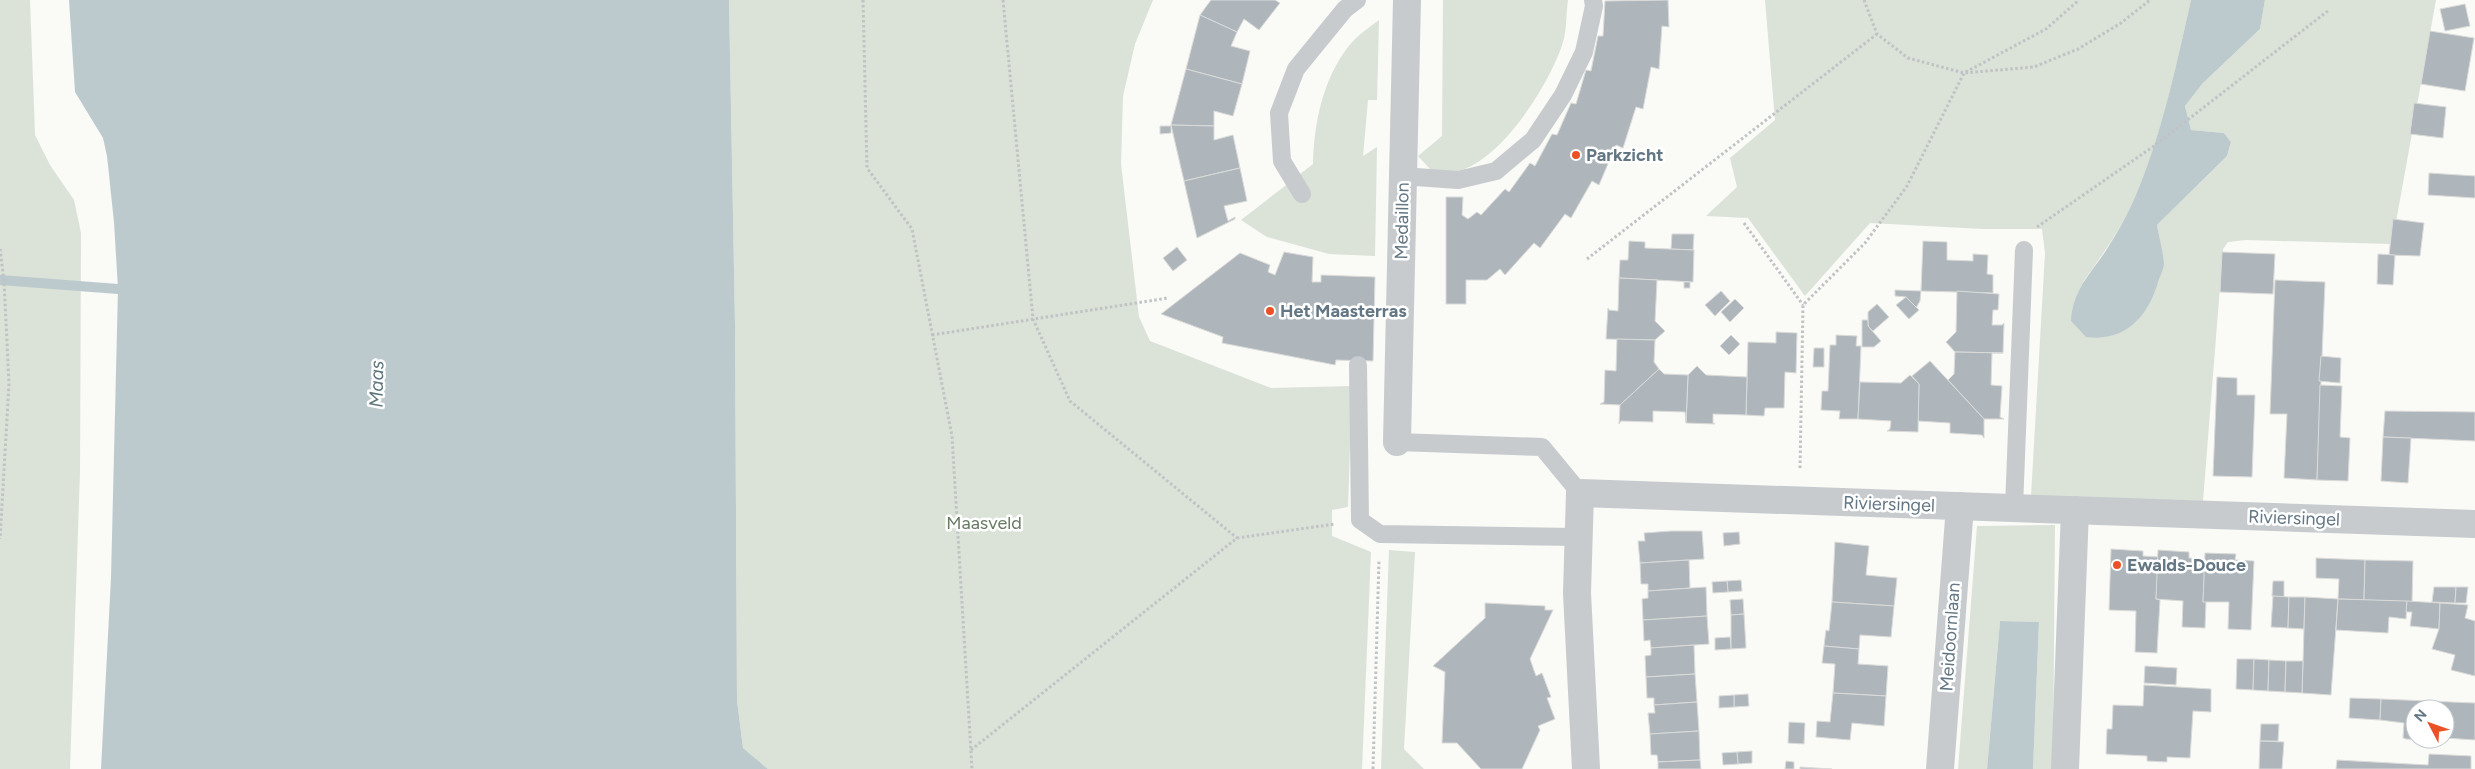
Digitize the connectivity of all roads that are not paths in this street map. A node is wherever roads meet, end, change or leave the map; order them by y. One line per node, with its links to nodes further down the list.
1 (1357, 0): 5 (lane)
2 (1407, 0): 4 (street, Medaillon)
3 (1593, 0): 4 (lane)
4 (1402, 176): 8 (street, Medaillon)
5 (1302, 194)
6 (2024, 250): 11 (lane)
7 (1358, 366): 14 (lane)
8 (1397, 442): 9 (lane)
9 (1580, 493): 10 (street, Riviersingel); 14 (street)
10 (1960, 506): 11 (street, Riviersingel); 16 (street, Meidoornlaan)
11 (2014, 508): 12 (street, Riviersingel)
12 (2076, 510): 13 (street, Riviersingel); 17 (street)
13 (2475, 524)
14 (1578, 537): 15 (street)
15 (1586, 769)
16 (1940, 769)
17 (2065, 769)

